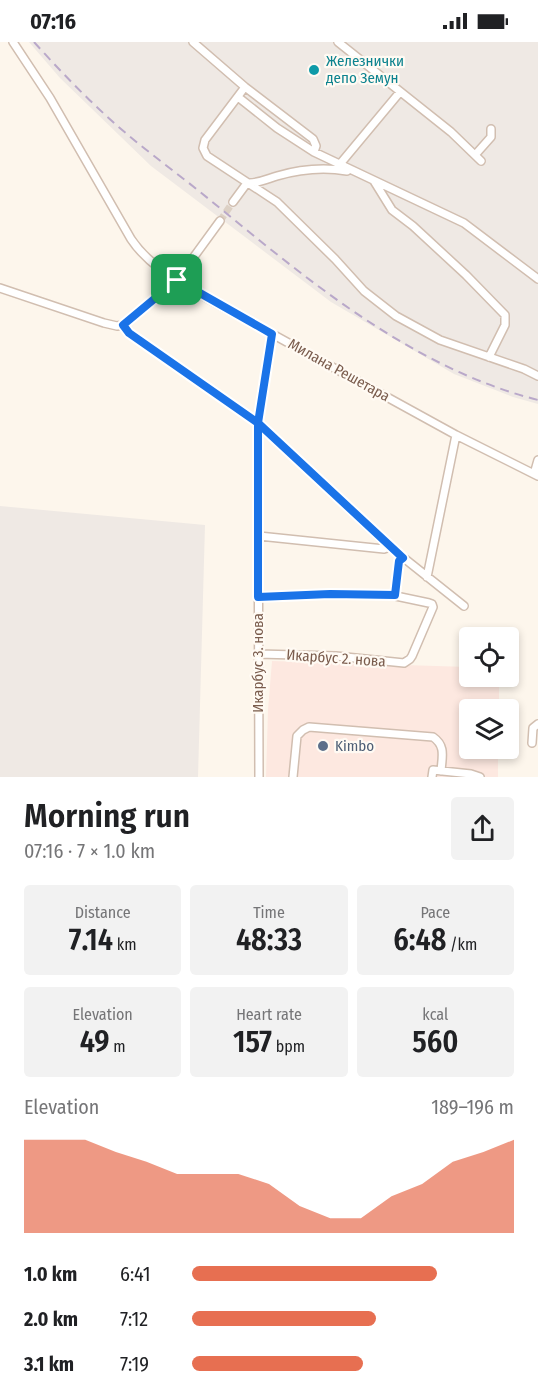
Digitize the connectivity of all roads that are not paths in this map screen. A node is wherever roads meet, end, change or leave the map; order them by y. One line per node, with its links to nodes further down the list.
1 (13, 42): 20 (street, Милана Решетара)
2 (193, 42): 4 (street)
3 (338, 42): 5 (street)
4 (245, 87): 6 (street); 9 (street)
5 (400, 92): 11 (street); 13 (street)
6 (238, 96): 10 (street); 16 (street)
7 (491, 129): 11 (street)
8 (318, 132): 9 (street)
9 (313, 139): 10 (street)
10 (314, 152): 13 (street)
11 (475, 154): 12 (street)
12 (481, 161)
13 (340, 164): 14 (street)
14 (357, 172): 15 (street); 16 (street)
15 (373, 180): 19 (street); 24 (street)
16 (247, 183): 17 (street); 24 (street)
17 (233, 202)
18 (220, 221): 20 (street)
19 (538, 279)
20 (177, 280): 22 (street); 23 (street, Милана Решетара)
21 (0, 288): 22 (street)
22 (123, 325): 26 (street)
23 (272, 334): 26 (street, Икарбус 3. нова); 27 (street, Милана Решетара)
24 (489, 357): 25 (street)
25 (538, 376)
26 (258, 423): 30 (street, Икарбус 3. нова); 31 (street)
27 (456, 435): 29 (street, Милана Решетара); 33 (street)
28 (538, 460): 29 (street)
29 (536, 475)
30 (259, 536): 31 (street); 35 (street, Икарбус 3. нова)
31 (390, 547): 32 (street)
32 (403, 558): 33 (street); 34 (street)
33 (427, 577): 36 (street)
34 (395, 595): 35 (street); 37 (street, Икарбус 2. нова)
35 (258, 597): 37 (street, Икарбус 3. нова)
36 (464, 606)
37 (258, 654): 41 (street, Икарбус 3. нова)
38 (538, 724): 39 (street)
39 (532, 743)
40 (441, 771): 42 (street); 43 (street); 44 (street)
41 (259, 777)
42 (293, 777)
43 (432, 777)
44 (480, 777)

